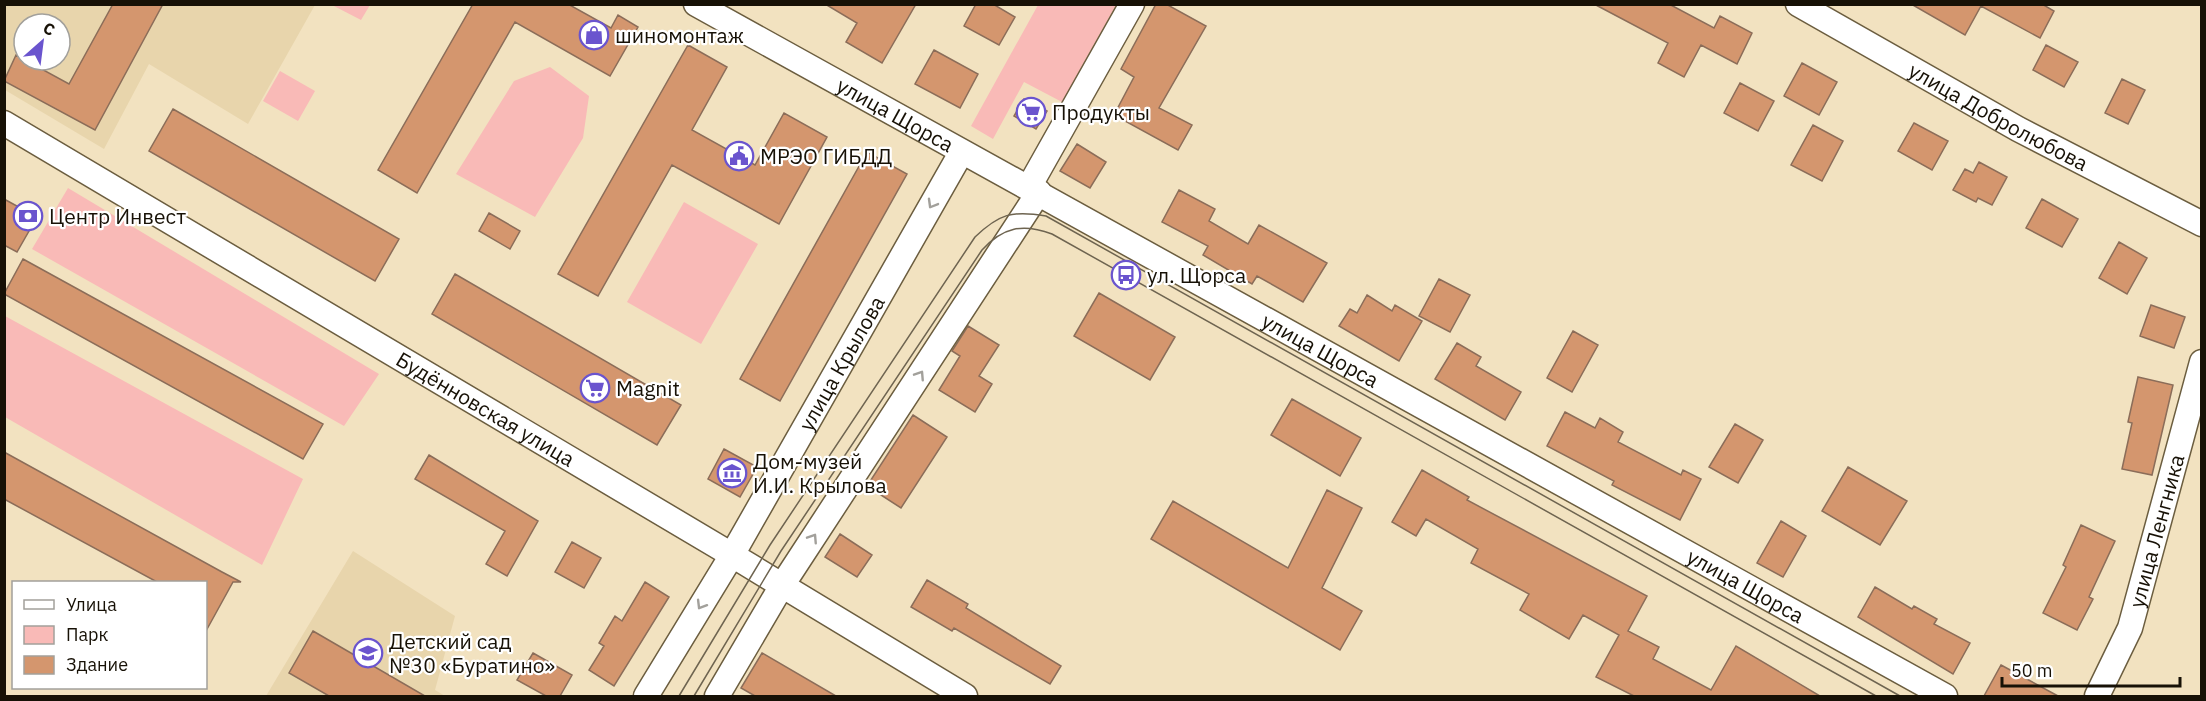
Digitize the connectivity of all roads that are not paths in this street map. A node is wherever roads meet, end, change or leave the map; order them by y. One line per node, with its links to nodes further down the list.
1 (696, 4): 5 (street, улица Щорса)
2 (1132, 4): 6 (street)
3 (1798, 4): 7 (street, улица Добролюбова)
4 (4, 123): 9 (street, Будённовская улица)
5 (961, 153): 6 (street, улица Щорса); 9 (street, улица Крылова, one-way to 9)
6 (1034, 189): 10 (street, one-way to 6); 14 (street, улица Щорса)
7 (2202, 224)
8 (2202, 362): 15 (street, улица Ленгника)
9 (732, 555): 10 (street, Будённовская улица); 11 (street, улица Крылова, one-way to 11)
10 (781, 587): 12 (street); 13 (street, Будённовская улица)
11 (646, 696)
12 (717, 696)
13 (965, 696)
14 (1945, 696)
15 (2097, 696)

